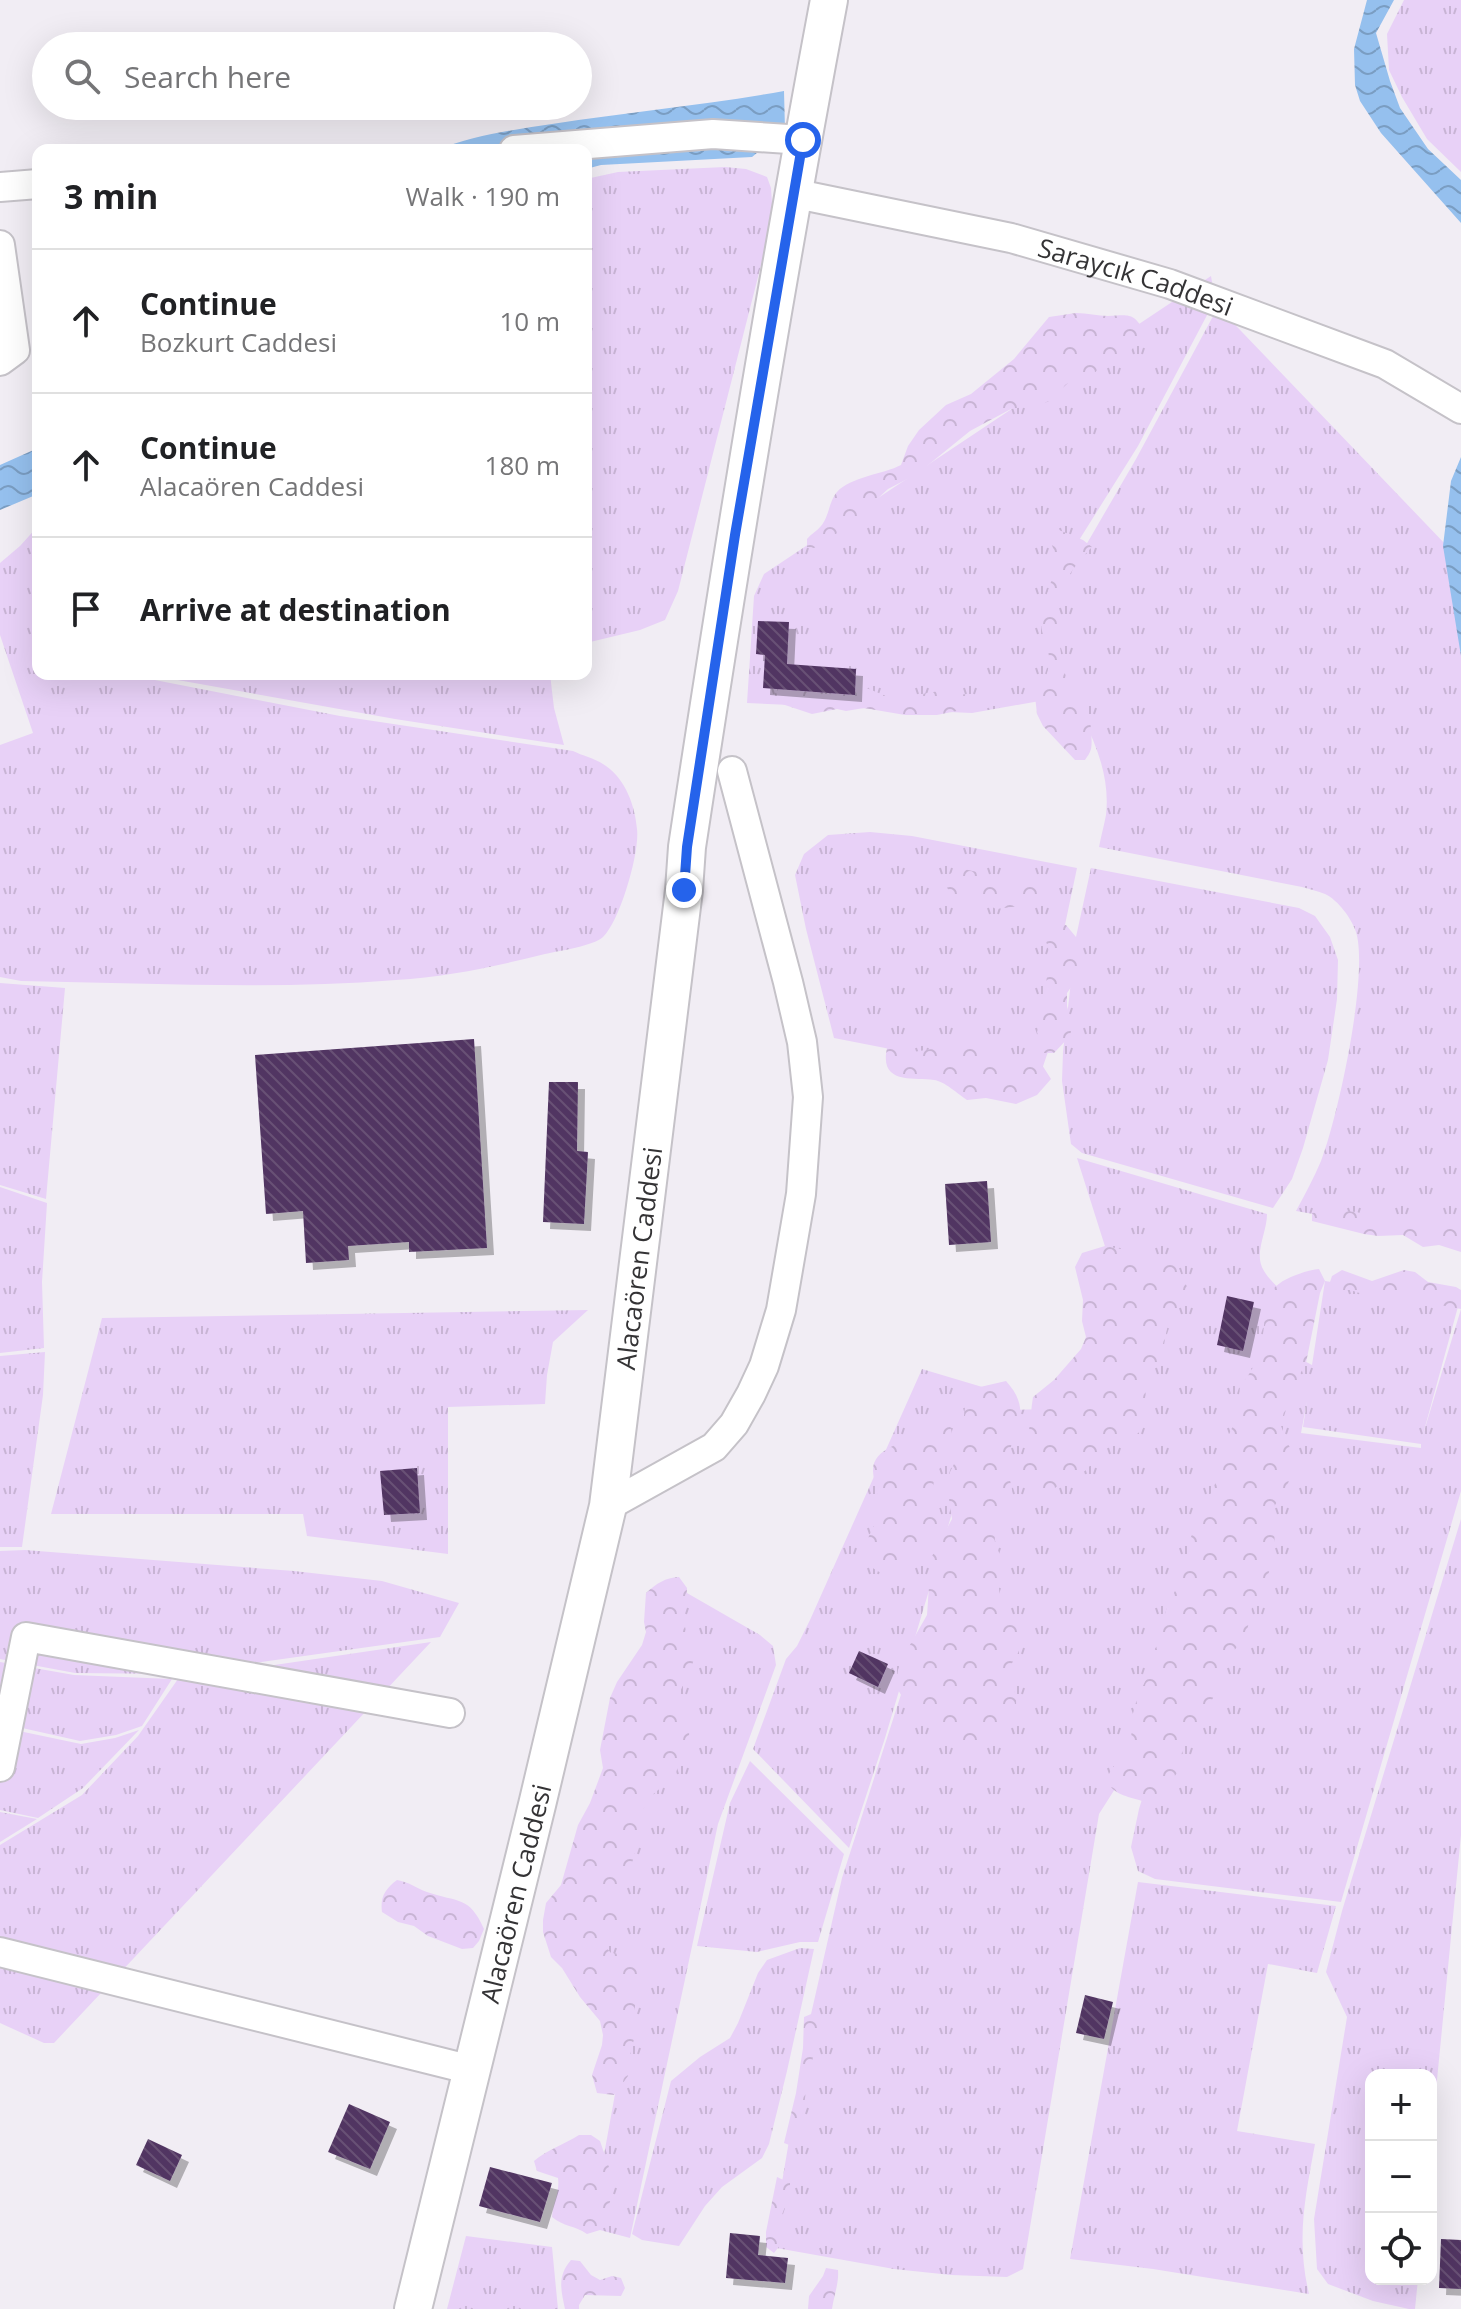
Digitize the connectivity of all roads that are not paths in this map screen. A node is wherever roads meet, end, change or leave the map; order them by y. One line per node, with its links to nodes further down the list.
1 (829, 0): 2 (street, Alacaören Caddesi)
2 (803, 140): 3 (street); 6 (street, Alacaören Caddesi)
3 (589, 144)
4 (32, 184): 5 (street)
5 (0, 187)
6 (792, 193): 9 (street, Saraycık Caddesi); 11 (street, Alacaören Caddesi)
7 (0, 245): 8 (street)
8 (0, 361)
9 (1461, 409)
10 (732, 771): 11 (street)
11 (608, 1506): 15 (street, Alacaören Caddesi)
12 (450, 1713): 13 (street)
13 (0, 1767)
14 (0, 1952): 15 (street)
15 (472, 2070): 16 (street, Alacaören Caddesi)
16 (413, 2309)

